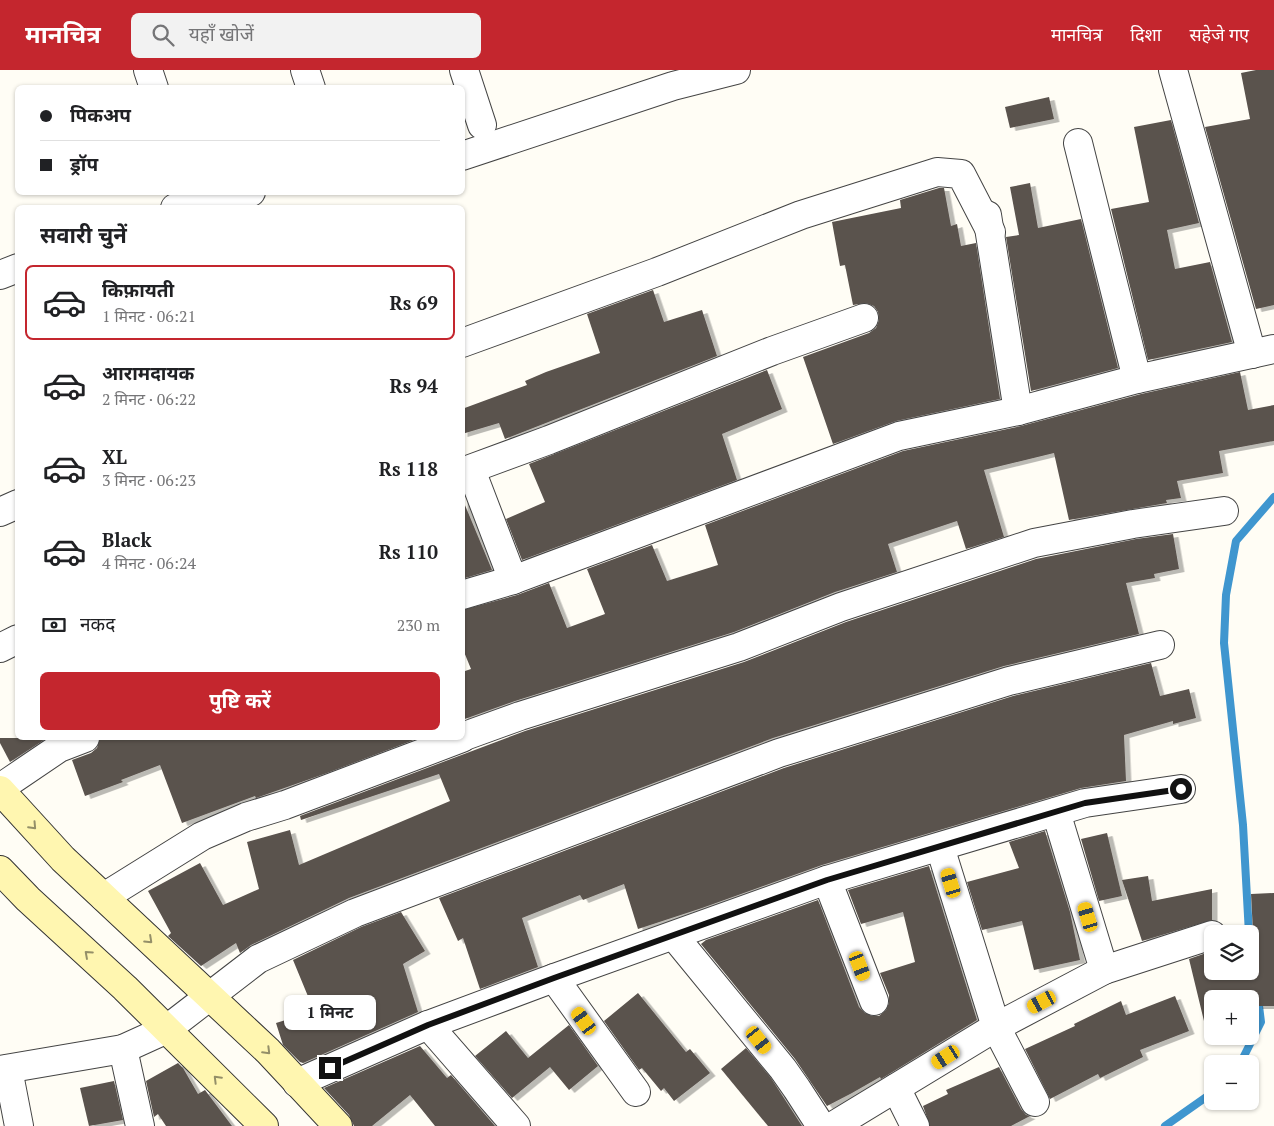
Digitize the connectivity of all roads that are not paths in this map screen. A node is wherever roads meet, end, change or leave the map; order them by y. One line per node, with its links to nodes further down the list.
1 (148, 70): 6 (street)
2 (305, 70): 7 (street)
3 (464, 70): 8 (street)
4 (736, 70): 10 (street)
5 (1173, 70): 19 (street)
6 (153, 85)
7 (310, 85)
8 (482, 125)
9 (1078, 143): 20 (street)
10 (465, 155)
11 (978, 175): 14 (street)
12 (235, 195): 13 (street)
13 (183, 205)
14 (991, 232): 18 (street); 21 (street)
15 (15, 269): 16 (street)
16 (0, 275)
17 (864, 318): 22 (street)
18 (465, 342)
19 (1263, 352): 20 (street)
20 (1137, 379): 21 (street)
21 (1018, 411): 26 (street)
22 (467, 471): 26 (street)
23 (15, 505): 25 (street)
24 (1224, 511): 31 (street)
25 (0, 512)
26 (513, 580): 27 (street)
27 (465, 595)
28 (15, 640): 30 (street)
29 (1160, 645): 45 (street)
30 (0, 648)
31 (465, 736)
32 (80, 740): 34 (street)
33 (454, 740): 40 (street)
34 (0, 789): 40 (main road, one-way to 40)
35 (1181, 789): 36 (street)
36 (1056, 812): 37 (street); 43 (street)
37 (940, 847): 39 (street); 48 (street)
38 (0, 870): 49 (main road, one-way to 38)
39 (827, 880): 41 (street); 46 (street)
40 (104, 897): 45 (main road, one-way to 45)
41 (674, 936): 44 (street); 61 (street)
42 (1204, 938): 43 (street)
43 (1104, 970): 48 (street)
44 (554, 978): 47 (street); 54 (street)
45 (210, 997): 49 (street); 52 (main road, one-way to 52)
46 (874, 1001)
47 (428, 1025): 52 (street); 60 (street)
48 (996, 1027): 53 (street); 55 (street)
49 (167, 1029): 50 (street); 58 (main road, one-way to 49)
50 (123, 1048): 51 (street); 57 (street)
51 (4, 1070): 56 (street)
52 (297, 1083): 59 (main road)
53 (896, 1088): 62 (street); 63 (street)
54 (636, 1092)
55 (1035, 1102)
56 (19, 1126)
57 (140, 1126)
58 (264, 1126)
59 (338, 1126)
60 (516, 1126)
61 (821, 1126)
62 (833, 1126)
63 (915, 1126)

